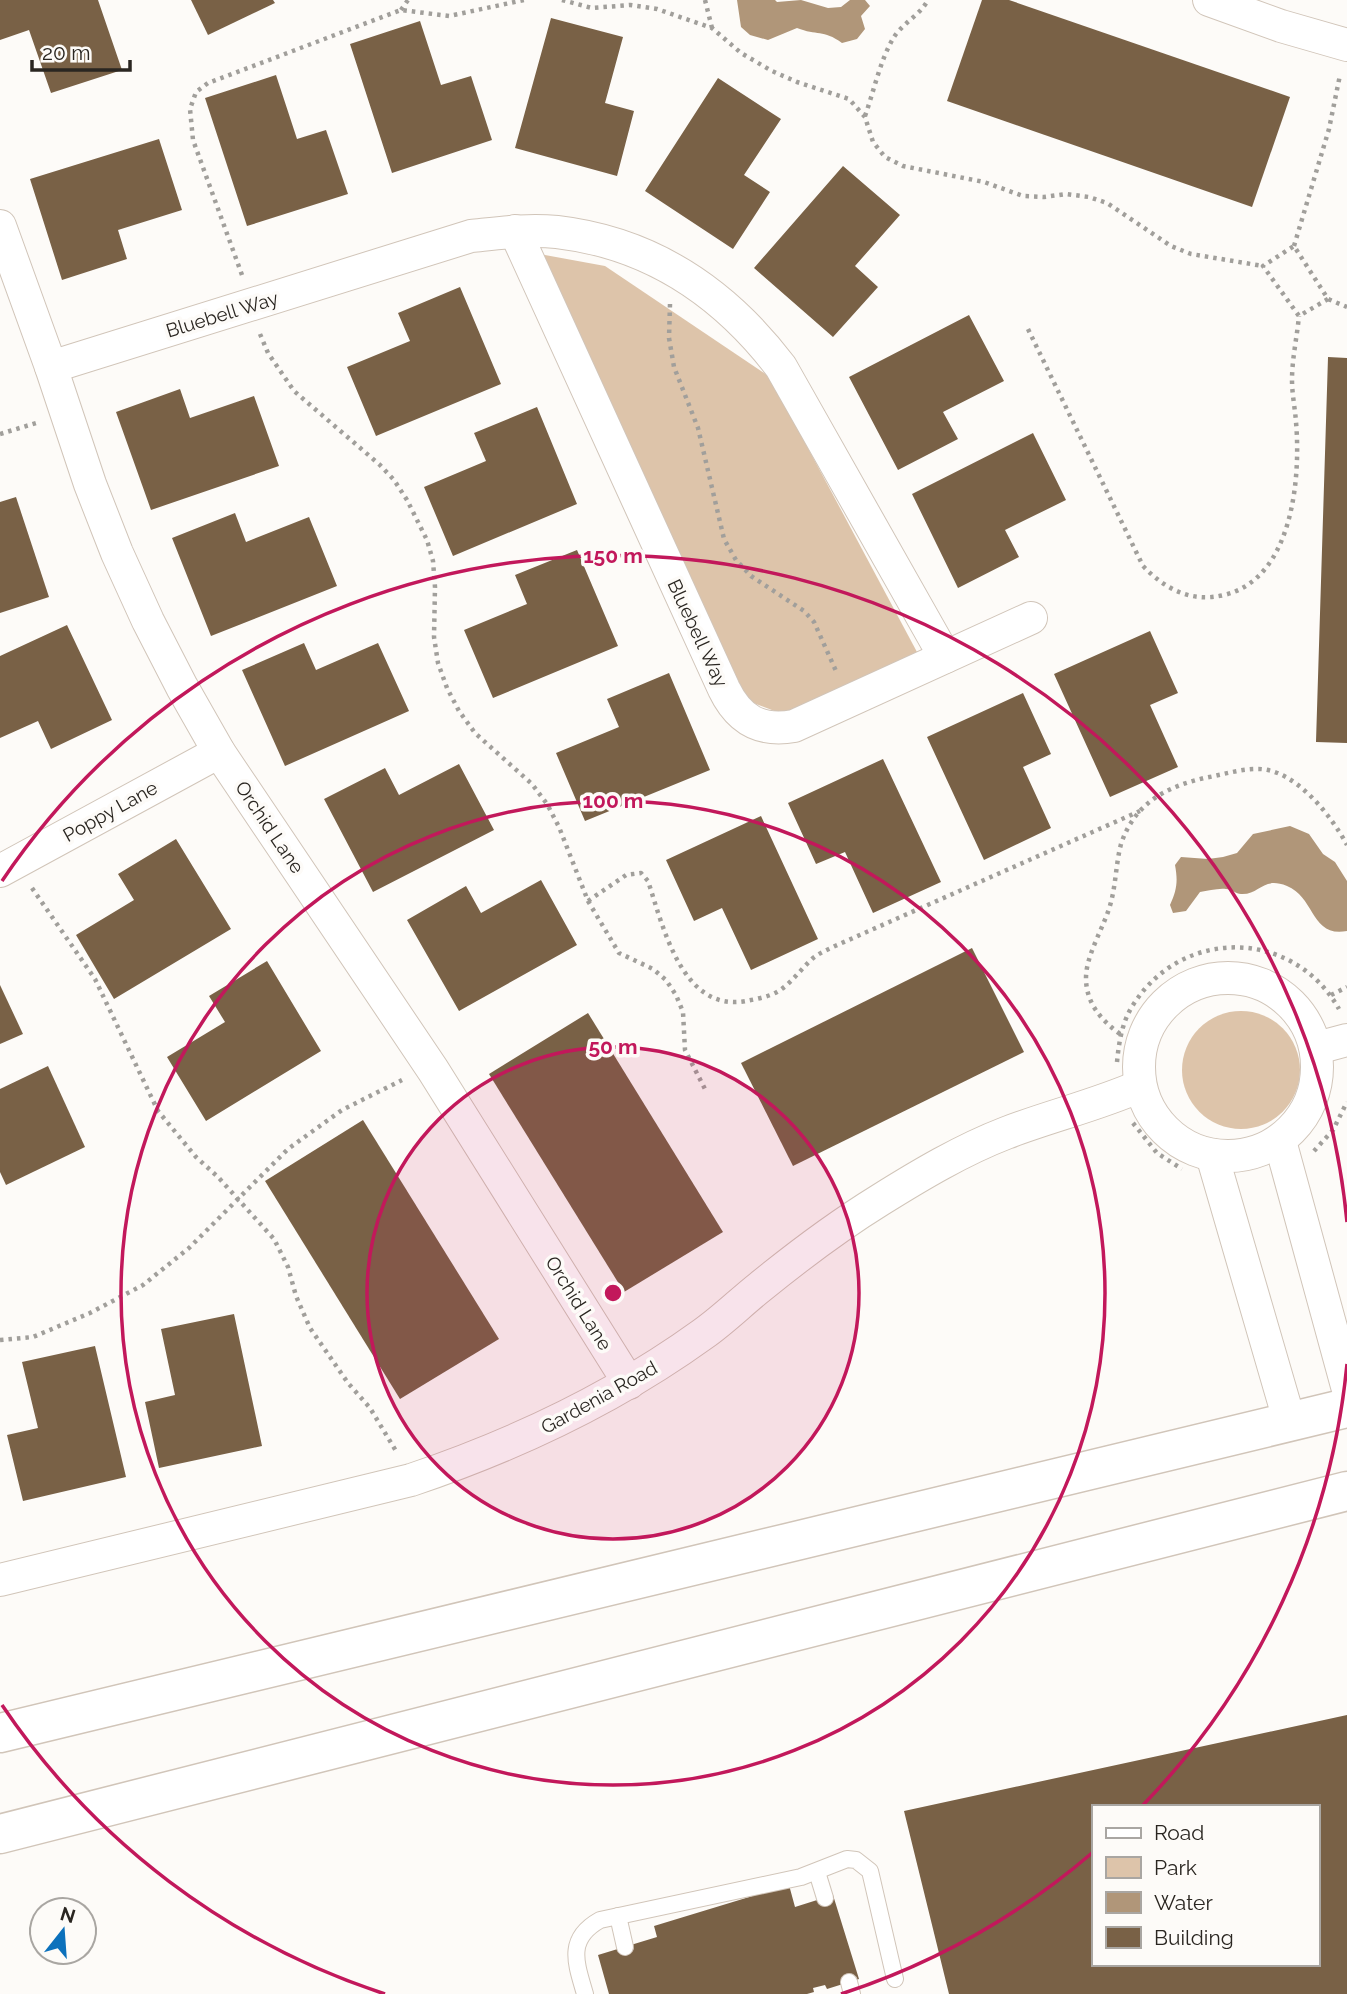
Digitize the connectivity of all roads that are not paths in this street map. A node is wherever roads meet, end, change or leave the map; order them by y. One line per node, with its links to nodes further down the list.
1 (1209, 0): 2 (street)
2 (1347, 45)
3 (0, 226): 5 (street, Orchid Lane)
4 (515, 231): 5 (street, Bluebell Way); 7 (street, Bluebell Way); 7 (street, Bluebell Way)
5 (51, 367): 8 (street, Orchid Lane)
6 (1031, 618): 7 (street, Bluebell Way)
7 (945, 657)
8 (219, 752): 9 (street, Poppy Lane); 15 (street, Orchid Lane)
9 (7, 867)
10 (1345, 1028): 11 (street)
11 (1317, 1048): 12 (street); 13 (street)
12 (1130, 1090): 14 (street); 15 (street, Gardenia Road)
13 (1283, 1156): 14 (street); 16 (street)
14 (1216, 1168): 18 (street)
15 (629, 1383): 20 (street, Gardenia Road)
16 (1347, 1386)
17 (1347, 1408): 18 (main road)
18 (1290, 1423): 21 (main road)
19 (1345, 1493): 22 (main road)
20 (0, 1580)
21 (0, 1733)
22 (0, 1834)
23 (817, 1872): 24 (lane); 25 (lane); 27 (lane)
24 (825, 1898)
25 (618, 1916): 26 (lane); 28 (lane)
26 (625, 1947)
27 (895, 1979)
28 (585, 1994)

